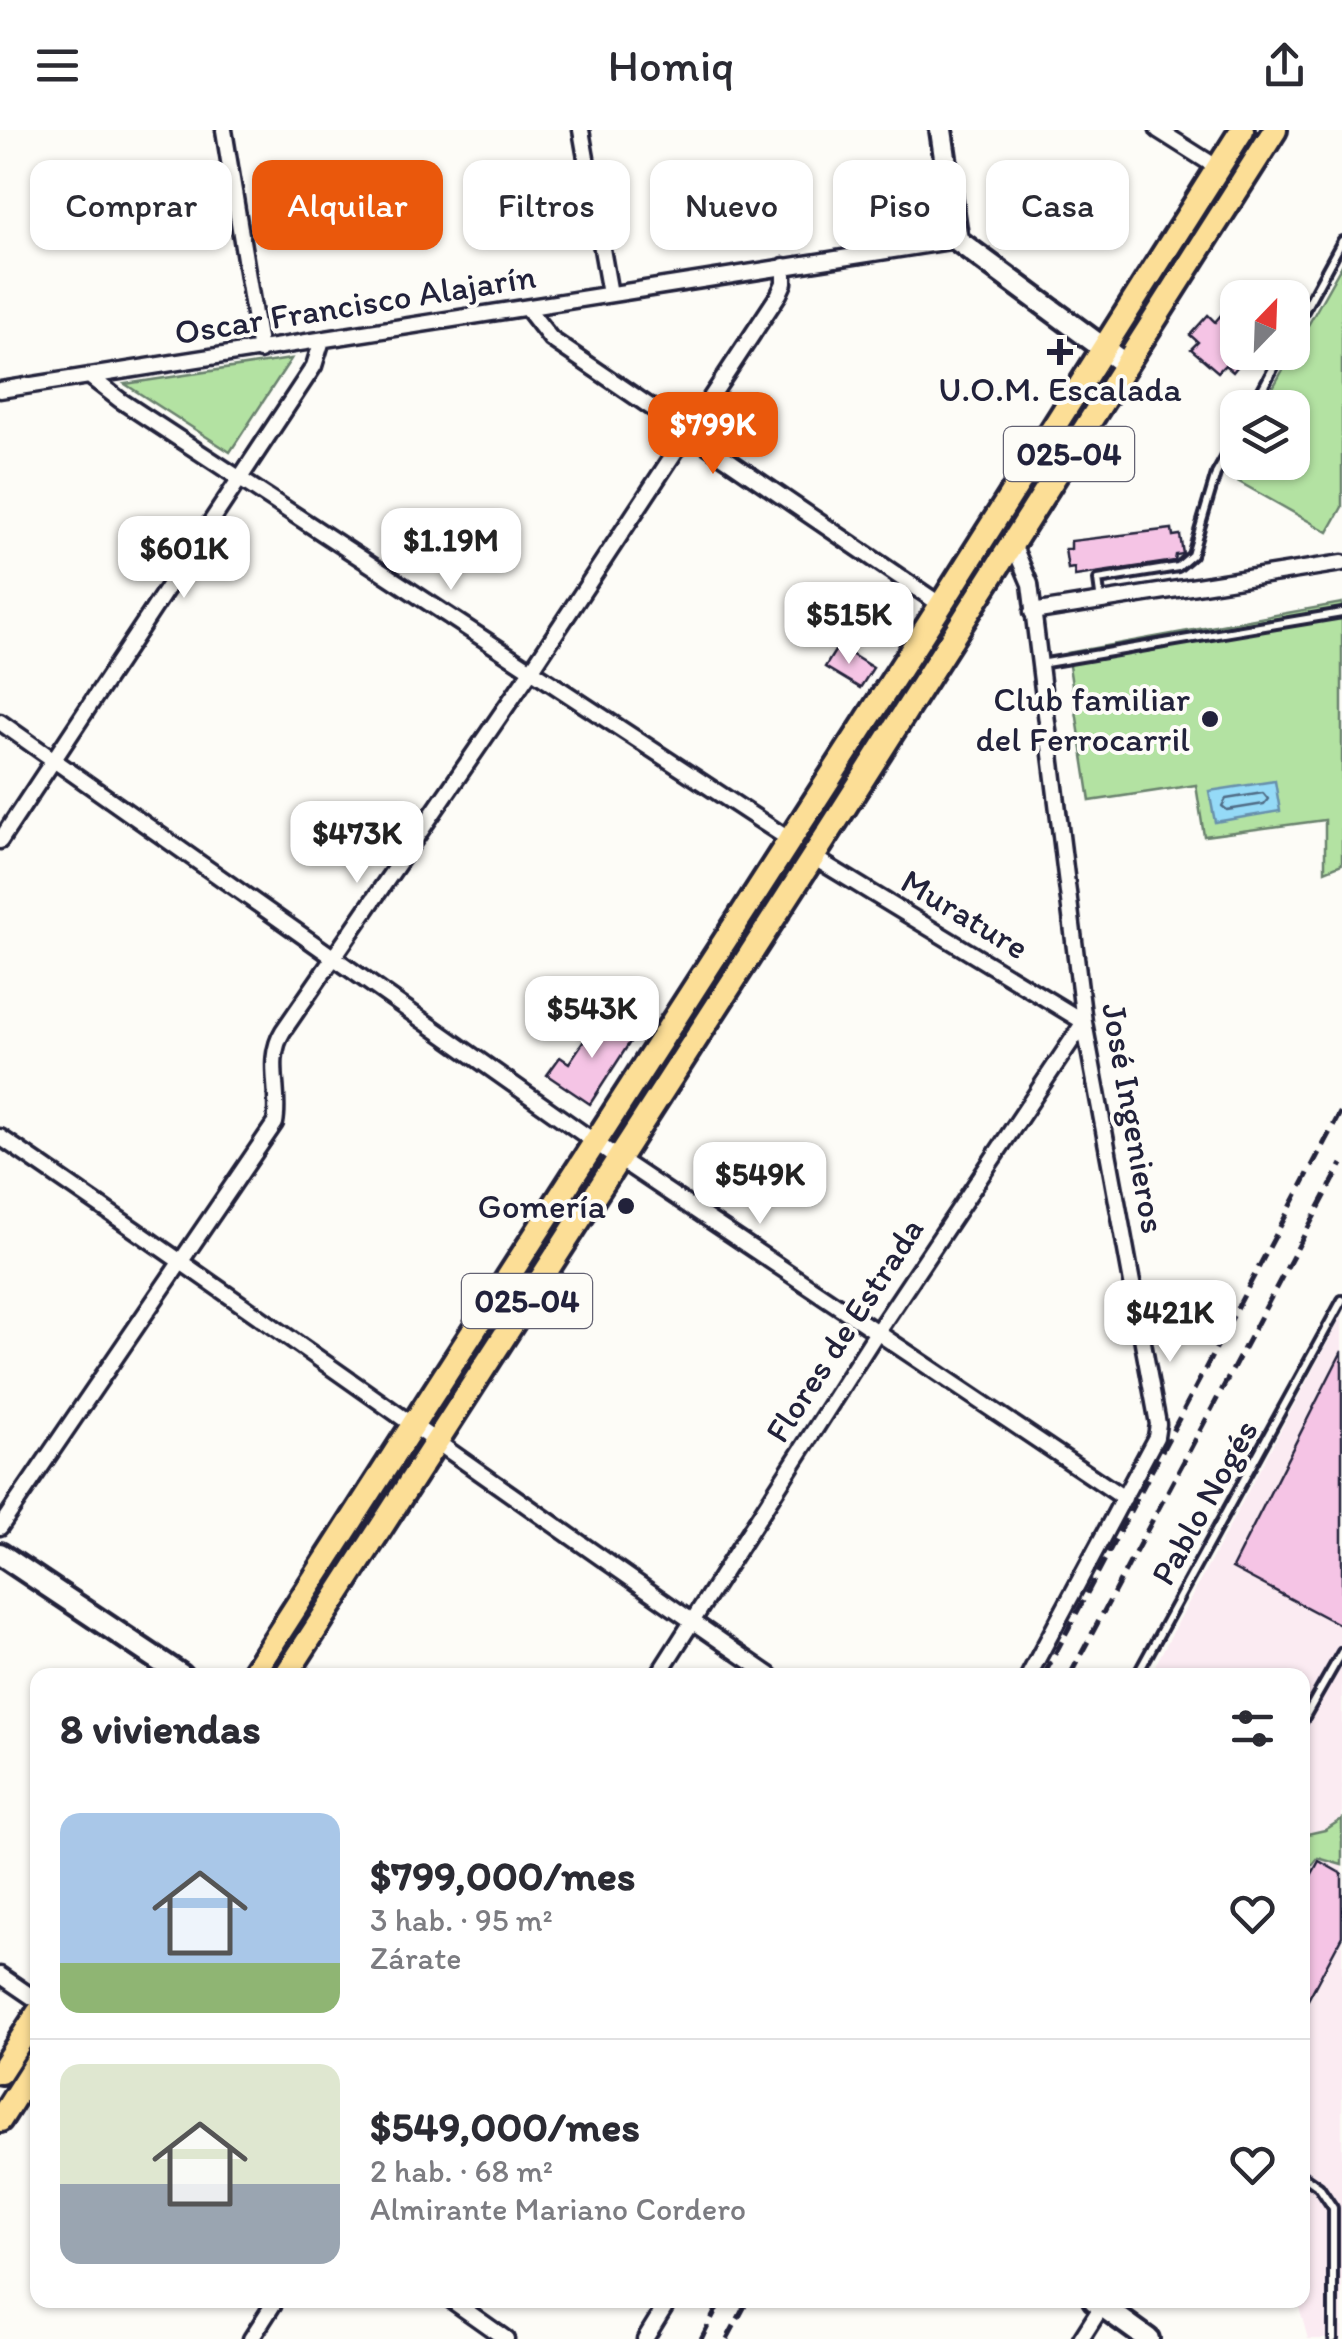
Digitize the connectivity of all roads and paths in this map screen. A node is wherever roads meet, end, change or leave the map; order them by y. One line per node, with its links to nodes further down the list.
1 (224, 130): 17 (street)
2 (581, 130): 13 (street)
3 (941, 130): 7 (street)
4 (1158, 130): 8 (street)
5 (1242, 130): 8 (main road, 025-04)
6 (1275, 130): 19 (main road, 025-04)
7 (945, 160)
8 (1218, 168): 18 (main road, 025-04)
9 (1342, 241): 14 (lane)
10 (966, 247): 18 (street)
11 (890, 250): 12 (street, Oscar Francisco Alajarín)
12 (784, 266): 13 (street, Oscar Francisco Alajarín); 22 (street)
13 (610, 294): 15 (street, Oscar Francisco Alajarín)
14 (1310, 300)
15 (528, 308): 16 (street, Oscar Francisco Alajarín); 22 (street)
16 (322, 340): 17 (street, Oscar Francisco Alajarín); 24 (street)
17 (260, 350): 20 (street, Oscar Francisco Alajarín)
18 (1104, 350): 19 (street); 28 (main road, 025-04)
19 (1126, 365): 25 (main road, 025-04)
20 (89, 376): 21 (street, Oscar Francisco Alajarín); 24 (street)
21 (0, 390)
22 (687, 433): 28 (street); 32 (street)
23 (1220, 467): 27 (lane)
24 (239, 478): 32 (street); 34 (street)
25 (1013, 544): 29 (street, José Ingenieros); 37 (main road, 025-04)
26 (1342, 563): 27 (street)
27 (1102, 603): 29 (street)
28 (941, 606): 35 (main road, 025-04)
29 (1032, 612): 31 (street, José Ingenieros)
30 (1342, 613): 31 (lane)
31 (1039, 664): 39 (street, José Ingenieros)
32 (530, 672): 35 (street); 38 (street)
33 (0, 722): 34 (street)
34 (54, 759): 36 (street); 38 (street)
35 (790, 840): 41 (main road, 025-04)
36 (0, 841)
37 (814, 857): 39 (street, Murature); 42 (main road, 025-04)
38 (334, 959): 41 (street); 43 (street)
39 (1084, 1022): 45 (street, Flores de Estrada); 48 (street, José Ingenieros)
40 (0, 1137): 43 (street)
41 (596, 1142): 42 (street); 46 (main road, 025-04)
42 (619, 1159): 45 (street); 47 (main road, 025-04)
43 (182, 1260): 46 (street); 49 (street)
44 (1342, 1300): 59 (lane, Pablo Nogés)
45 (877, 1332): 48 (street); 51 (street, Flores de Estrada)
46 (412, 1426): 47 (street); 54 (main road, 025-04)
47 (435, 1443): 51 (street); 55 (main road, 025-04)
48 (1124, 1498): 58 (street, José Ingenieros)
49 (0, 1527)
50 (0, 1554): 53 (street)
51 (691, 1621): 56 (street, Flores de Estrada); 57 (street)
52 (1342, 1652): 60 (lane)
53 (170, 1668)
54 (256, 1668)
55 (290, 1668)
56 (662, 1668)
57 (760, 1668)
58 (1033, 1668)
59 (1142, 1668)
60 (1310, 1708)
61 (0, 1974): 62 (street)
62 (30, 1995)
63 (30, 2026): 64 (main road)
64 (0, 2072)
65 (30, 2073): 66 (main road)
66 (0, 2120)
67 (1310, 2181): 78 (lane)
68 (271, 2308): 73 (street)
69 (462, 2308): 74 (street)
70 (664, 2308): 75 (street)
71 (1096, 2308): 76 (street)
72 (1105, 2308): 77 (street)
73 (251, 2339)
74 (506, 2339)
75 (645, 2339)
76 (1080, 2339)
77 (1148, 2339)
78 (1333, 2339)

